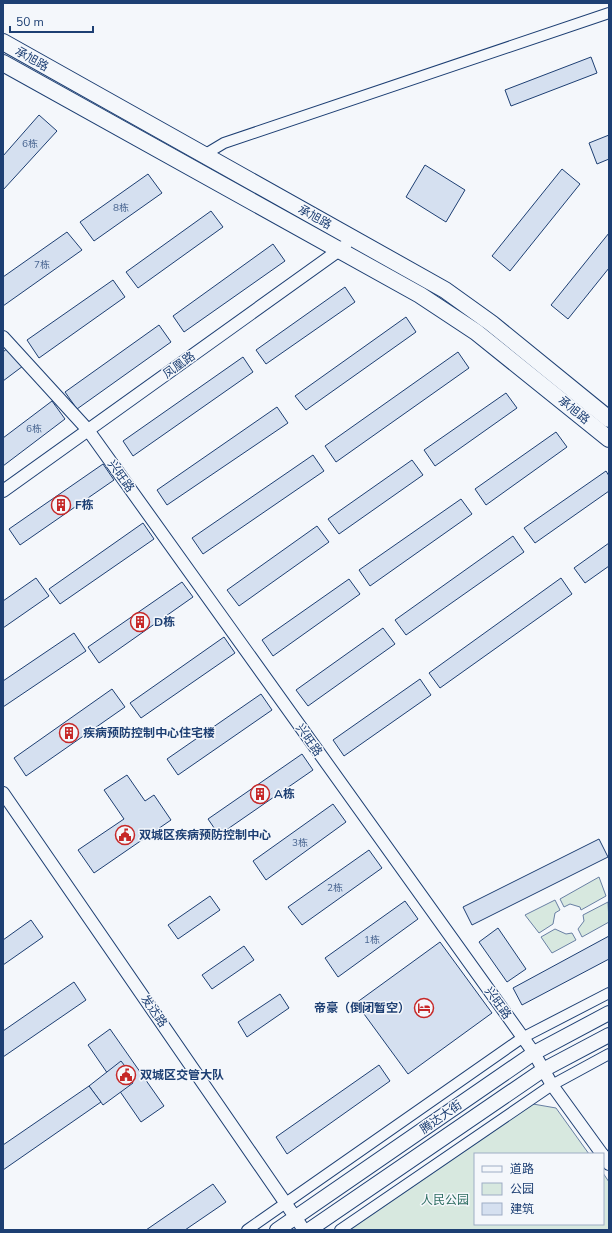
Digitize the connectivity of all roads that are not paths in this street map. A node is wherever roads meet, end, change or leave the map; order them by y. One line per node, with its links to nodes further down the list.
1 (609, 13): 4 (street)
2 (3, 42): 4 (main road, 承旭路)
3 (3, 63): 6 (main road, 承旭路)
4 (204, 155): 5 (main road, 承旭路)
5 (355, 239): 6 (street, 凤凰路); 8 (main road, 承旭路)
6 (339, 250): 9 (street, 凤凰路); 10 (main road, 承旭路)
7 (3, 337): 9 (street, 兴旺路)
8 (609, 419)
9 (88, 430): 11 (street, 凤凰路); 16 (street, 兴旺路)
10 (609, 439)
11 (3, 491)
12 (3, 793): 22 (street, 发达路)
13 (609, 993): 16 (street)
14 (609, 1012): 17 (main road, 腾达大街)
15 (609, 1035): 19 (main road, 腾达大街)
16 (522, 1038): 17 (street, 兴旺路); 22 (street)
17 (534, 1053): 19 (street, 兴旺路); 23 (main road, 腾达大街)
18 (609, 1054): 20 (street)
19 (543, 1070): 20 (street, 兴旺路); 27 (main road, 腾达大街)
20 (552, 1085): 21 (street, 兴旺路); 28 (street)
21 (601, 1153)
22 (285, 1202): 23 (street, 发达路); 24 (street)
23 (296, 1217): 25 (main road, 腾达大街); 26 (street, 发达路)
24 (247, 1230)
25 (277, 1230)
26 (304, 1230)
27 (309, 1230)
28 (340, 1230)

